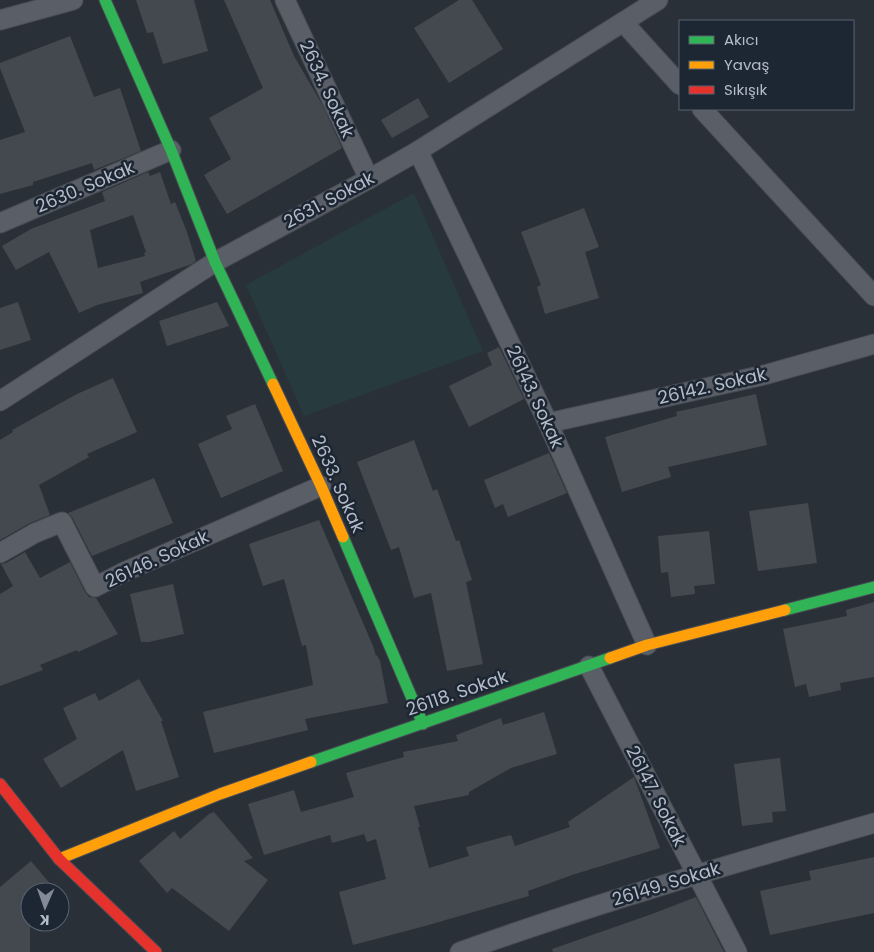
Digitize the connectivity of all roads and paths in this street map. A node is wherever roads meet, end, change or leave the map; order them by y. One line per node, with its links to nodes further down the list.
1 (73, 0): 5 (street)
2 (105, 0): 9 (street, 2633. Sokak)
3 (285, 0): 11 (street, 2634. Sokak)
4 (658, 0): 6 (street, 2631. Sokak)
5 (0, 20)
6 (623, 22): 7 (street); 10 (street, 2631. Sokak)
7 (679, 84)
8 (703, 110): 14 (street)
9 (170, 150): 12 (street, 2630. Sokak); 13 (street, 2633. Sokak)
10 (418, 151): 11 (street, 2631. Sokak); 17 (street, 26143. Sokak)
11 (369, 179): 13 (street, 2631. Sokak)
12 (0, 223)
13 (215, 262): 16 (street, 2631. Sokak); 18 (street, 2633. Sokak)
14 (874, 296)
15 (874, 344): 17 (street, 26142. Sokak)
16 (0, 401)
17 (548, 423): 21 (street, 26143. Sokak)
18 (321, 486): 19 (street, 26146. Sokak); 23 (street, 2633. Sokak)
19 (0, 553)
20 (874, 587): 21 (street, 26118. Sokak)
21 (647, 645): 22 (street, 26118. Sokak)
22 (589, 666): 23 (street, 26118. Sokak); 27 (street, 26147. Sokak)
23 (423, 724): 26 (street, 26118. Sokak)
24 (0, 784): 26 (street)
25 (874, 823): 27 (street, 26149. Sokak)
26 (59, 858): 28 (street)
27 (696, 874): 29 (street, 26149. Sokak); 30 (street, 26147. Sokak)
28 (156, 952)
29 (460, 952)
30 (737, 952)

